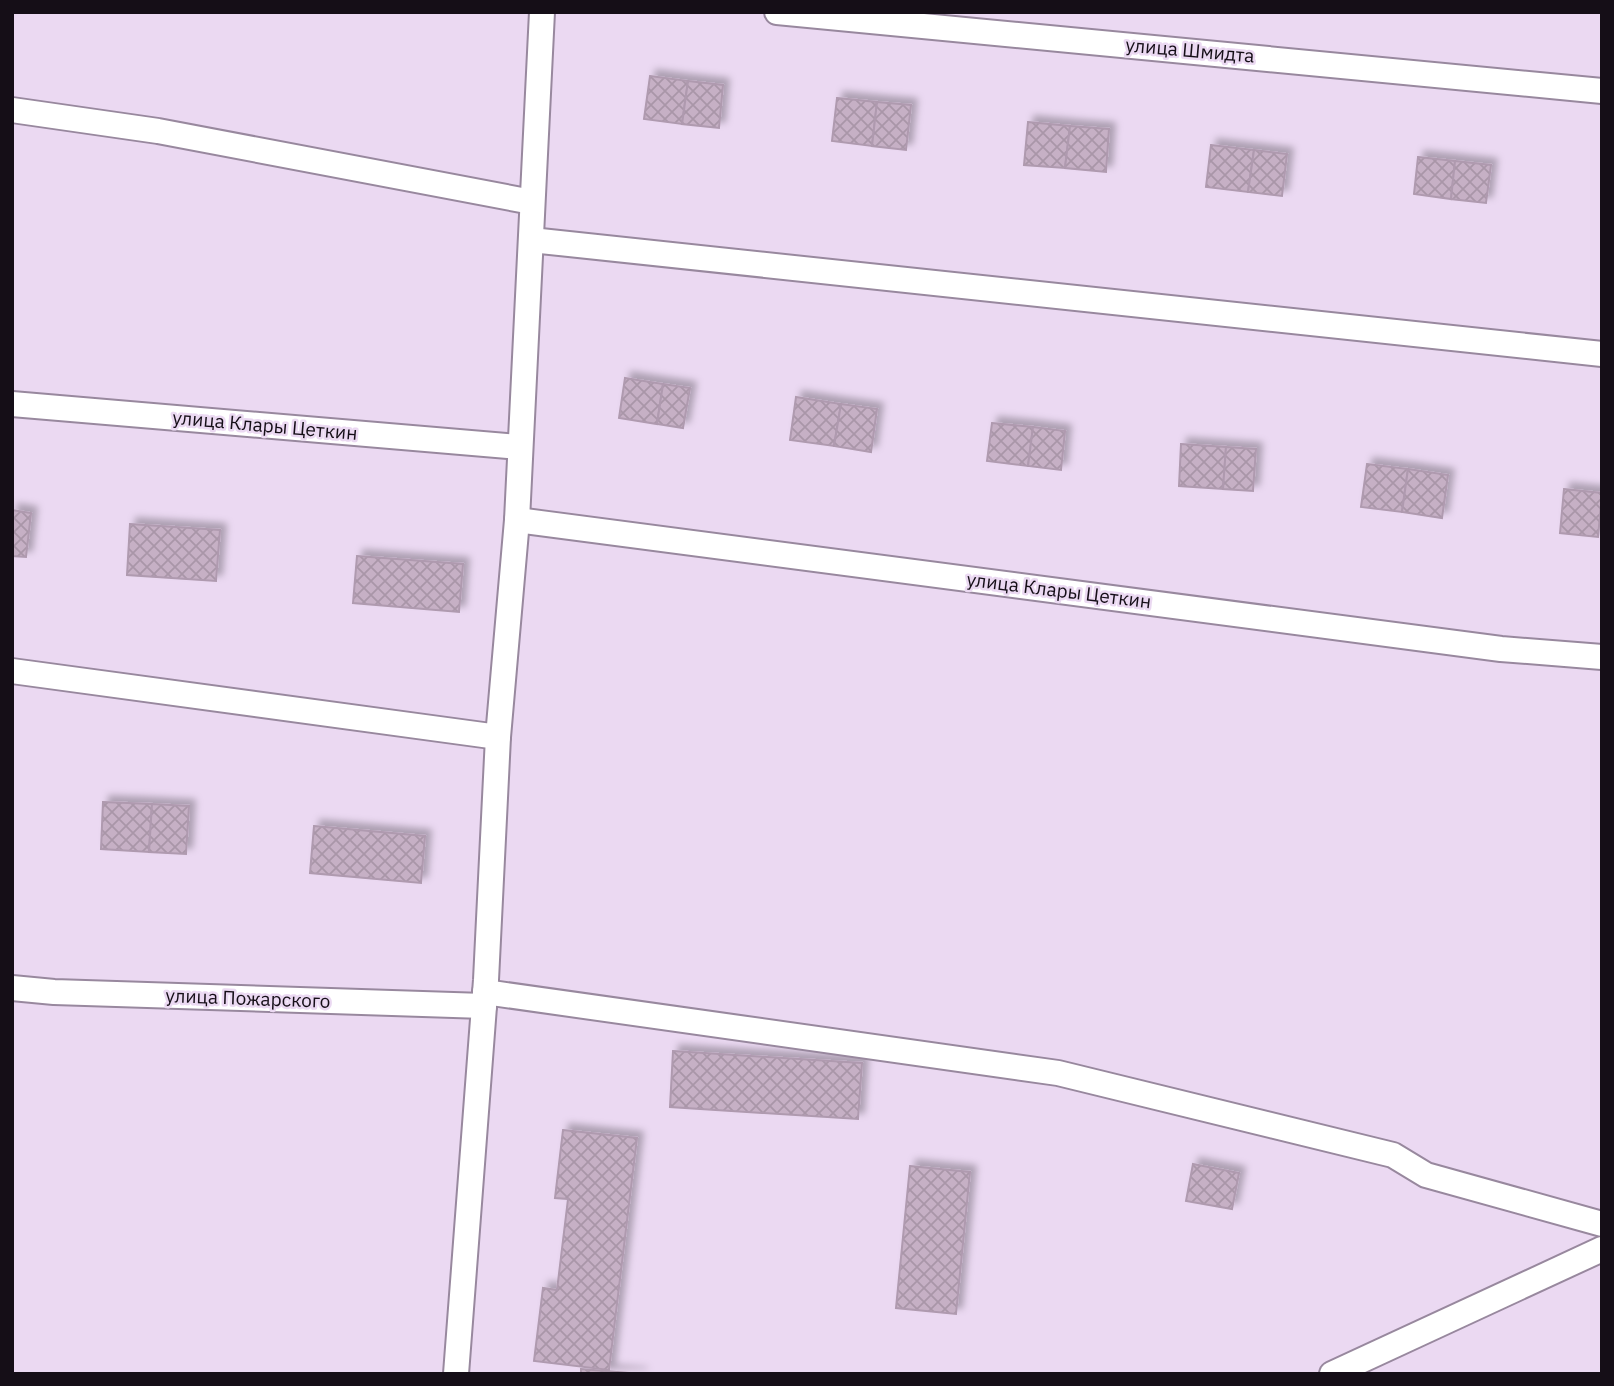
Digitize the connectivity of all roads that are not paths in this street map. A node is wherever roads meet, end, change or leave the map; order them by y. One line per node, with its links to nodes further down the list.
1 (542, 12): 5 (street)
2 (777, 12): 3 (street, улица Шмидта)
3 (1602, 91)
4 (12, 110): 5 (street)
5 (532, 202): 6 (street)
6 (531, 240): 7 (street); 9 (street)
7 (1602, 354)
8 (12, 404): 9 (street, улица Клары Цеткин)
9 (518, 447): 10 (street)
10 (517, 520): 11 (street, улица Клары Цеткин); 13 (street)
11 (1602, 657)
12 (12, 671): 13 (street)
13 (498, 737): 15 (street)
14 (12, 988): 15 (street, улица Пожарского)
15 (485, 999): 16 (street, улица Пожарского); 18 (street)
16 (1602, 1224)
17 (1602, 1249): 19 (street)
18 (456, 1374)
19 (1332, 1374)

